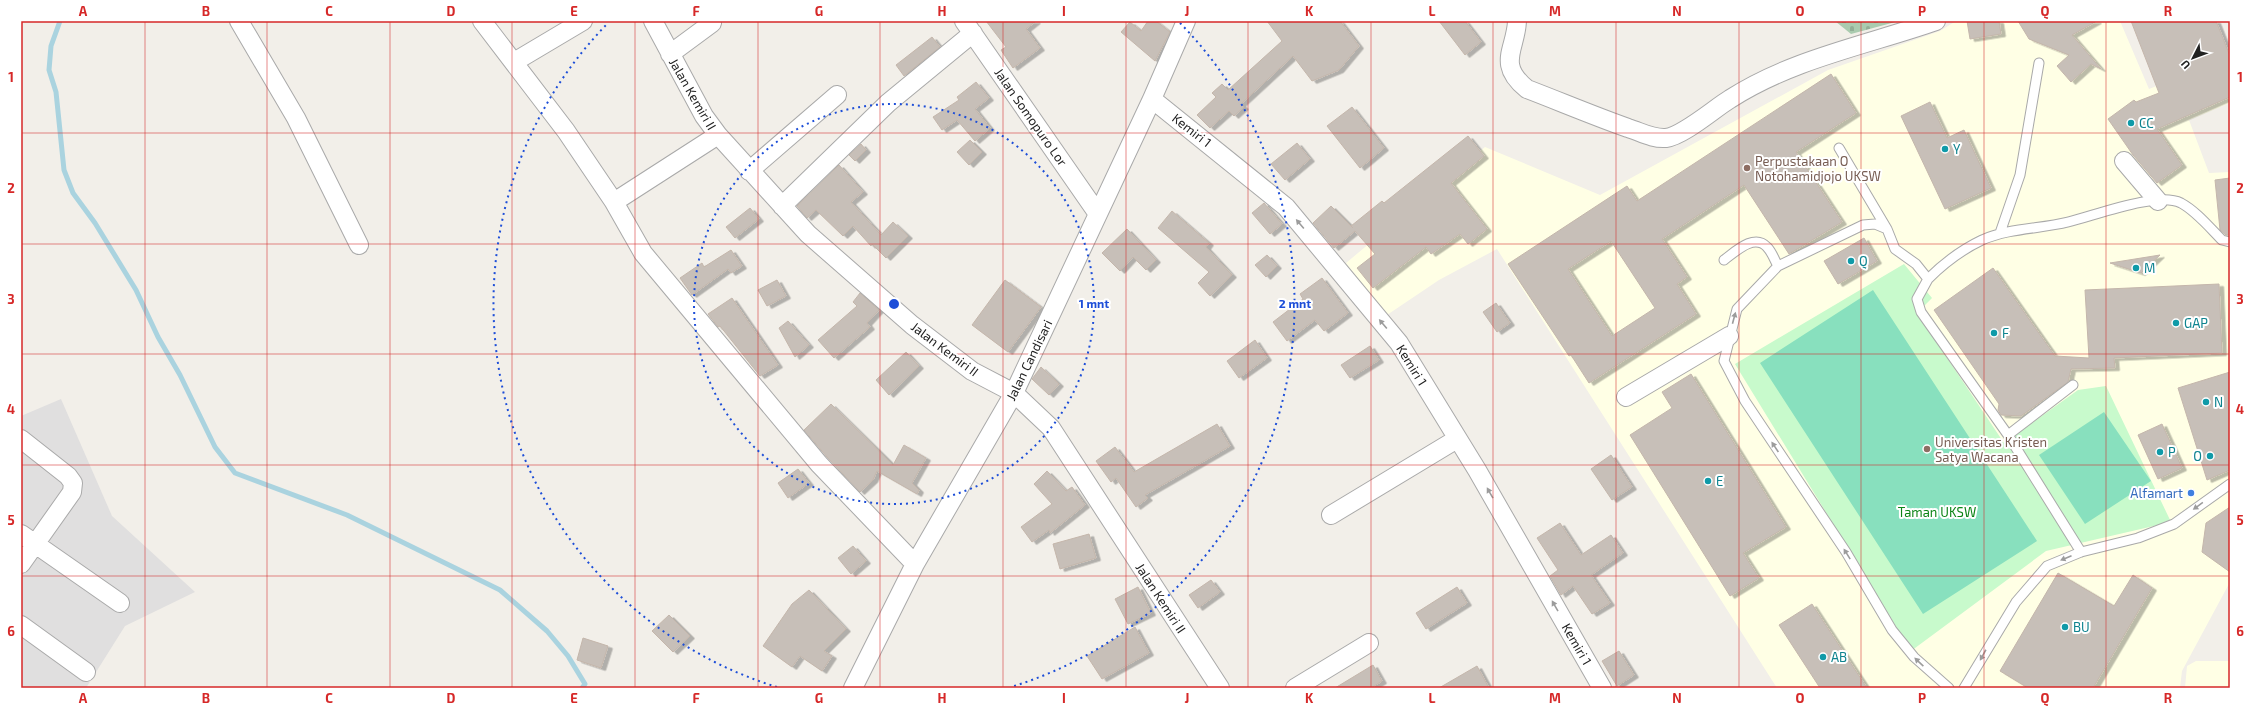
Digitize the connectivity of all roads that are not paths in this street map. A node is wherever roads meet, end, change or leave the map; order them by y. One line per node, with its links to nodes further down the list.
1 (239, 21): 26 (street)
2 (482, 21): 11 (street)
3 (583, 21): 11 (street)
4 (653, 21): 10 (street, Jalan Kemiri II)
5 (1186, 21): 14 (street, Jalan Candisari)
6 (1517, 21): 7 (street)
7 (1936, 21)
8 (712, 23): 10 (street)
9 (969, 27): 21 (street); 22 (street, Jalan Somopuro Lor)
10 (670, 54): 15 (street, Jalan Kemiri II)
11 (514, 62): 20 (street)
12 (2039, 63): 24 (lane)
13 (837, 95): 18 (street)
14 (1152, 99): 22 (street, Jalan Candisari); 36 (street, Kemiri 1, one-way to 14)
15 (718, 135): 18 (street, Jalan Kemiri II); 20 (street)
16 (1839, 148): 23 (lane)
17 (2124, 161): 19 (street)
18 (749, 171): 21 (street, Jalan Kemiri II)
19 (2158, 201): 24 (lane); 25 (lane)
20 (614, 202): 43 (street)
21 (782, 206): 32 (street, Jalan Kemiri II)
22 (1098, 214): 32 (street, Jalan Candisari)
23 (1888, 229): 28 (lane); 29 (lane)
24 (2000, 233): 29 (lane)
25 (2230, 242)
26 (359, 245)
27 (1724, 260): 28 (lane)
28 (1778, 266): 30 (lane, one-way to 28)
29 (1928, 279): 34 (lane)
30 (1729, 336): 33 (street); 52 (lane, one-way to 30)
31 (2073, 385): 34 (lane)
32 (1014, 393): 43 (street, Jalan Candisari); 49 (street, Jalan Kemiri II)
33 (1626, 397)
34 (2008, 435): 41 (lane)
35 (21, 439): 40 (street)
36 (1458, 439): 38 (street); 51 (street, Kemiri 1, one-way to 36)
37 (2230, 484): 41 (lane, one-way to 41)
38 (1331, 515)
39 (21, 534): 40 (street)
40 (36, 544): 42 (street); 44 (street)
41 (2081, 552): 53 (lane, one-way to 53)
42 (21, 564)
43 (915, 564): 48 (street, Jalan Candisari)
44 (120, 603)
45 (21, 625): 47 (street)
46 (1369, 643): 50 (street)
47 (86, 672)
48 (858, 685)
49 (1213, 685)
50 (1295, 688)
51 (1602, 688)
52 (1949, 688)
53 (1964, 688)

